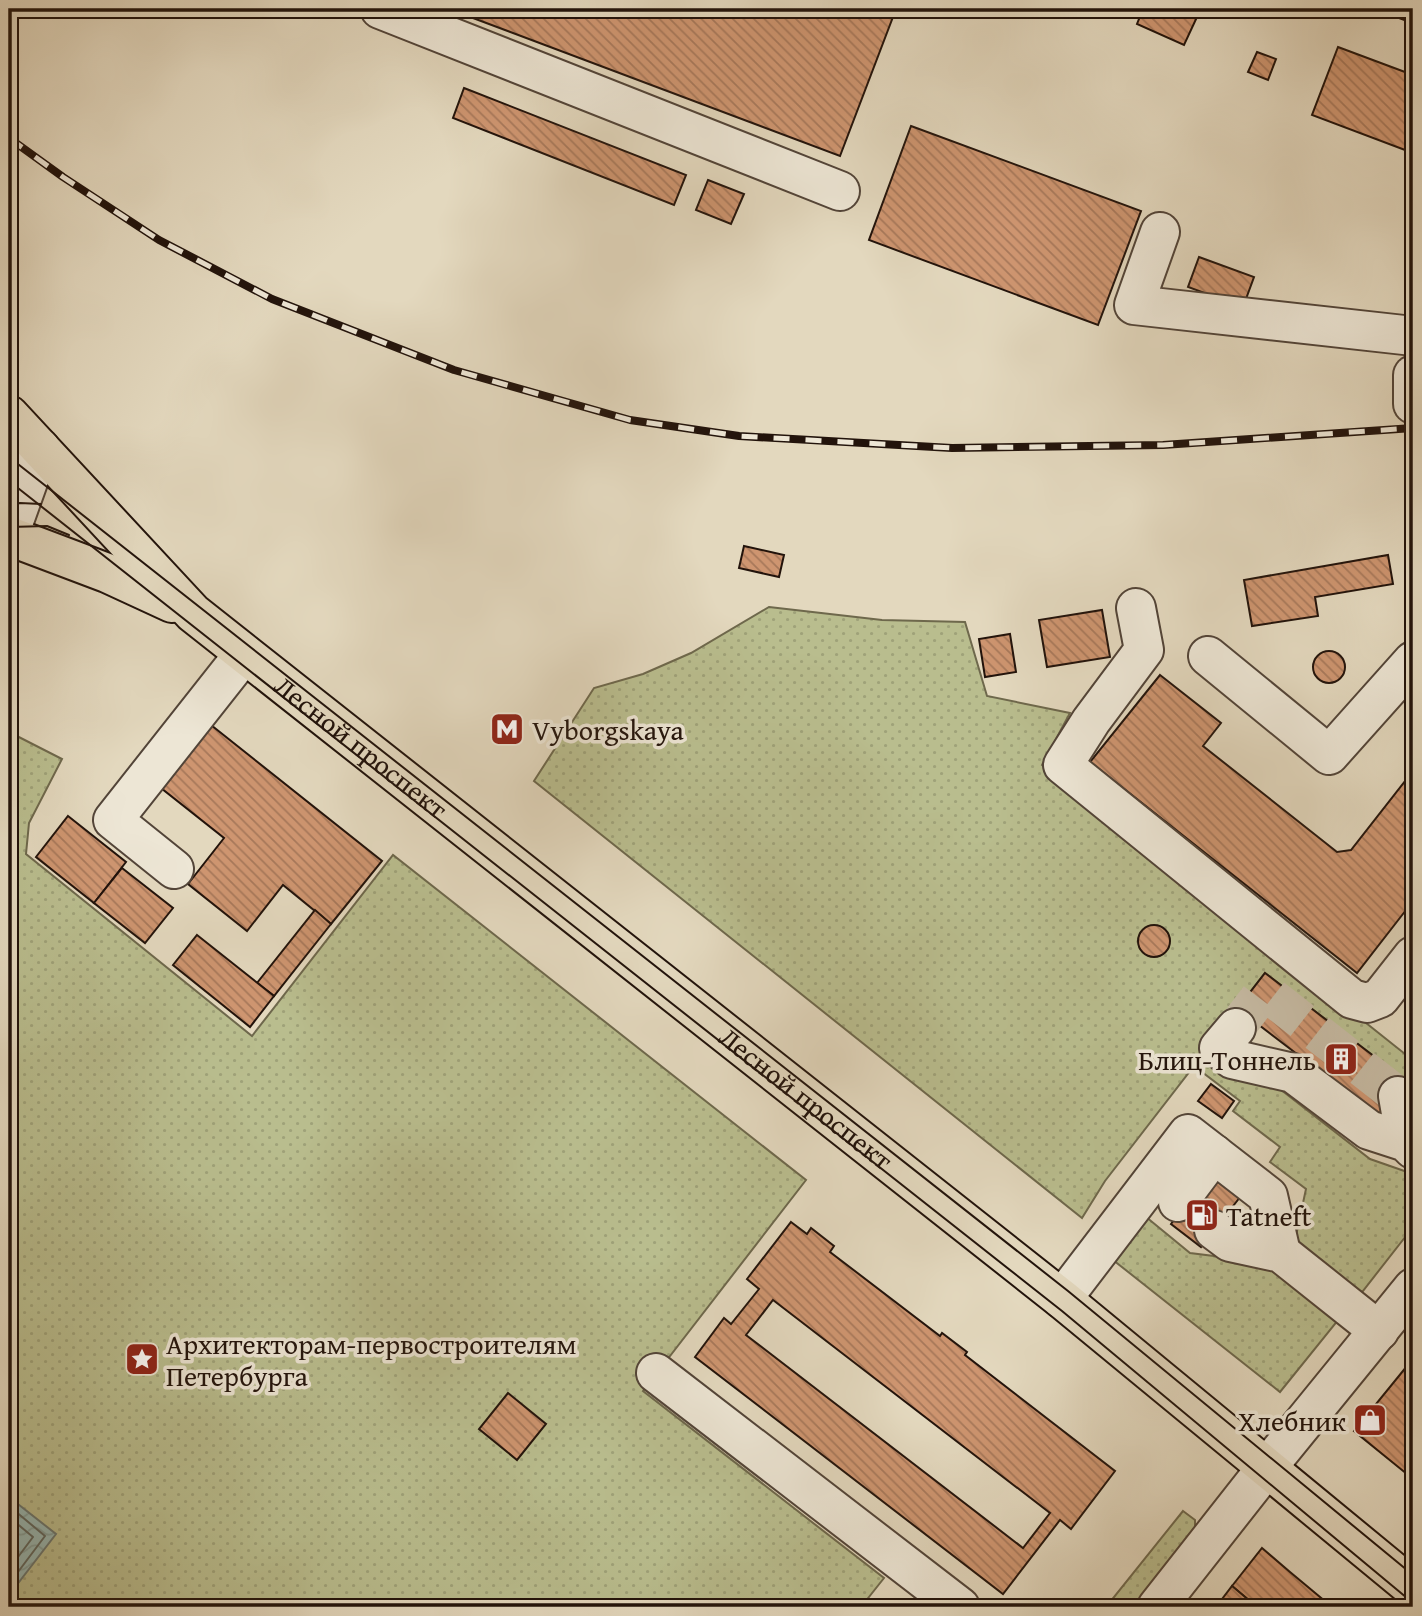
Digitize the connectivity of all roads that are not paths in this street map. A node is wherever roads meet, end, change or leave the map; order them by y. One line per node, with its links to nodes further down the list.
1 (380, 9): 2 (street)
2 (839, 191)
3 (1160, 232): 4 (street)
4 (1413, 336)
5 (1413, 375): 6 (street)
6 (1413, 404)
7 (9, 415): 8 (main road, Лесной проспект)
8 (24, 457): 9 (street); 11 (main road, Лесной проспект)
9 (9, 535): 11 (main road, Лесной проспект)
10 (1136, 608): 16 (street)
11 (192, 613): 12 (main road, Лесной проспект)
12 (244, 654): 15 (street); 23 (main road, Лесной проспект)
13 (1208, 656): 14 (street)
14 (1413, 660)
15 (174, 869)
16 (1413, 956)
17 (1236, 1028): 19 (street)
18 (1398, 1096): 19 (street)
19 (1410, 1146)
20 (1256, 1187): 21 (street); 21 (street); 23 (street)
21 (1281, 1253): 24 (street)
22 (1413, 1288): 24 (street)
23 (1062, 1298): 26 (main road, Лесной проспект)
24 (1378, 1331): 26 (street)
25 (656, 1373): 28 (street)
26 (1268, 1468): 27 (main road, Лесной проспект); 29 (street)
27 (1413, 1588)
28 (960, 1607)
29 (1158, 1607)

